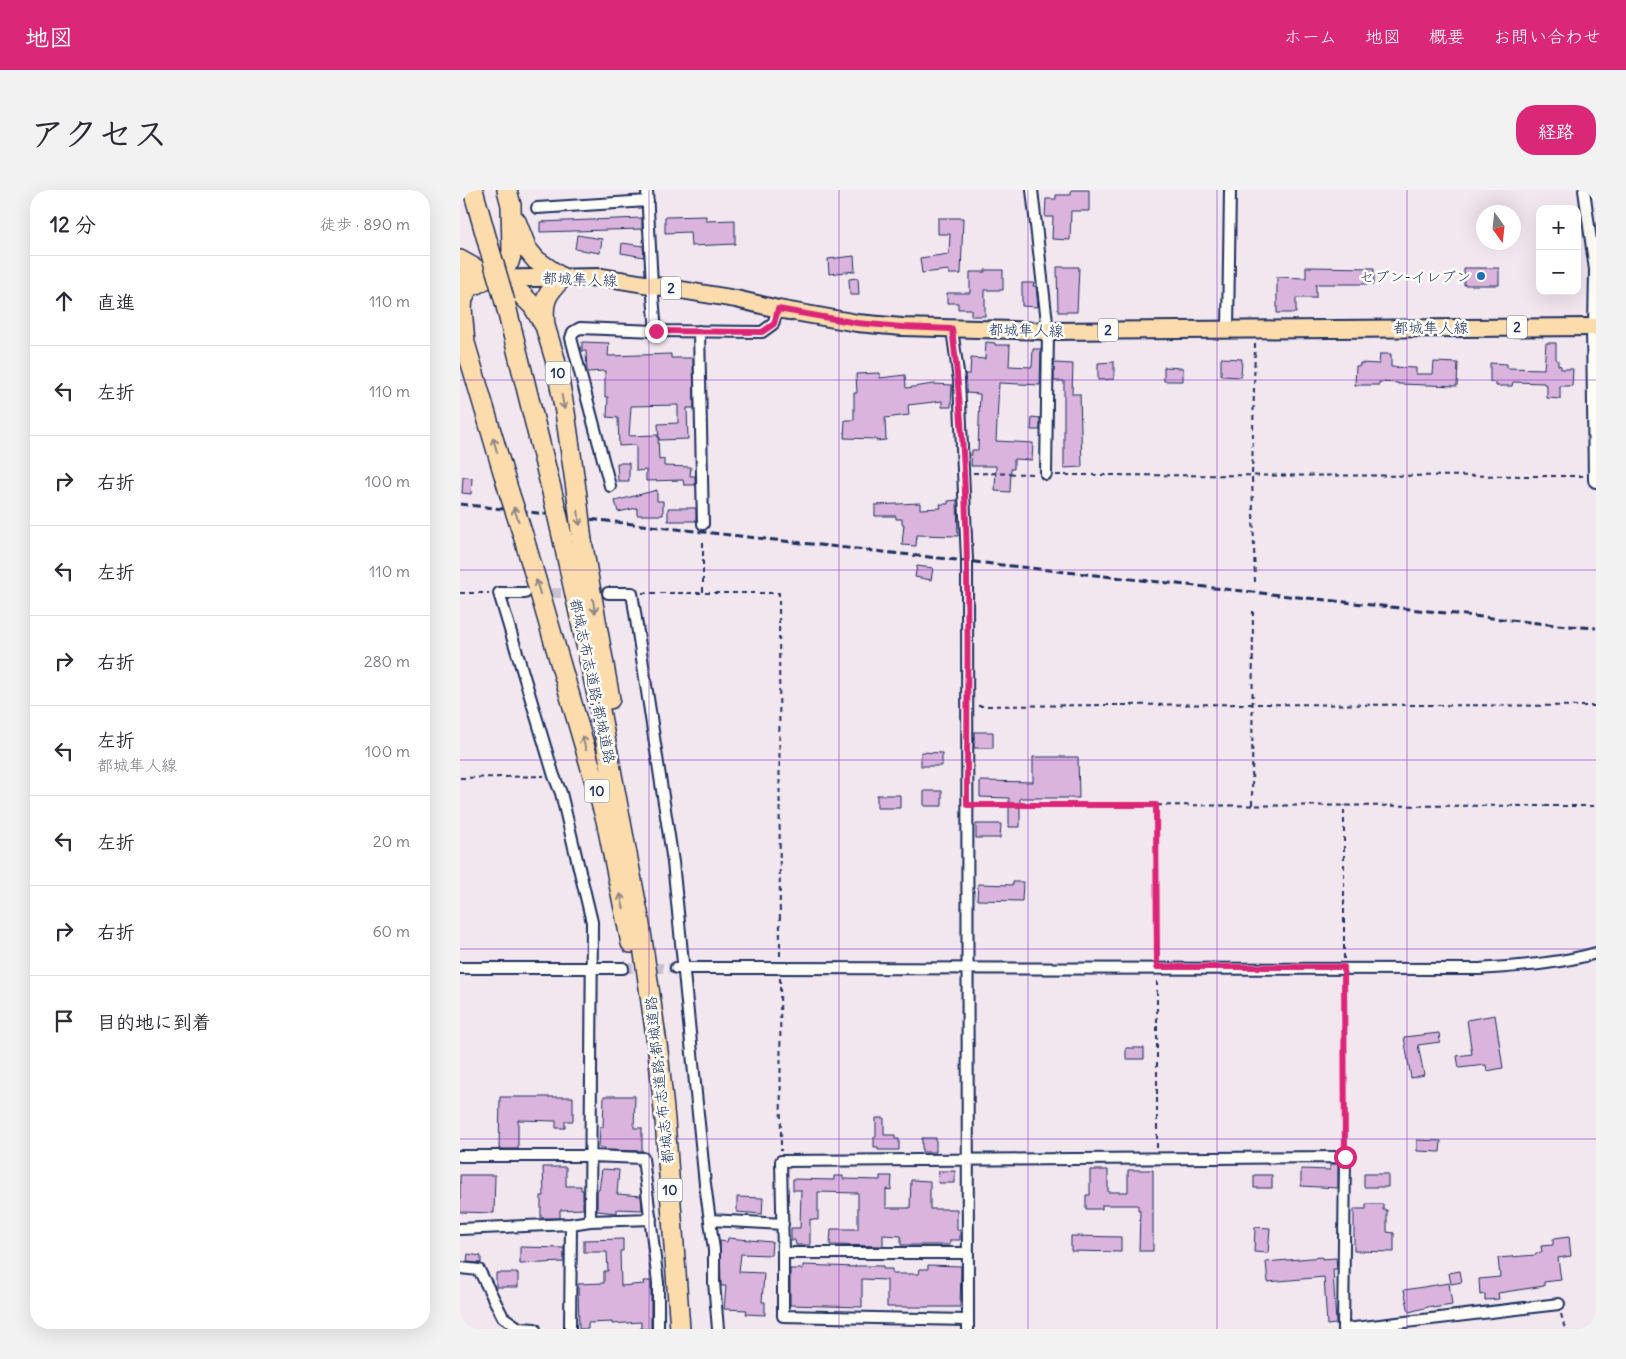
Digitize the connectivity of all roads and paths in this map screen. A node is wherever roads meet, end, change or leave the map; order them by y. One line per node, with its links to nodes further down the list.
1 (473, 190): 43 (highway, 都城志布志道路;都城道路 / 10, bridge)
2 (648, 190): 7 (street)
3 (1032, 190): 21 (street)
4 (1230, 190): 18 (street)
5 (1584, 190): 16 (street)
6 (509, 197): 10 (highway, 10); 11 (highway)
7 (648, 201): 8 (street); 13 (street)
8 (536, 208)
9 (460, 260): 10 (highway, 10)
10 (490, 278): 11 (main road, 都城隼人線 / 2); 12 (main road, 都城隼人線 / 2); 15 (highway, 10); 23 (highway, 10)
11 (562, 278): 13 (main road, 都城隼人線 / 2); 15 (highway, 10)
12 (460, 279)
13 (652, 285): 14 (main road, 都城隼人線 / 2); 20 (street)
14 (778, 309): 17 (main road, 都城隼人線 / 2); 22 (street)
15 (545, 326): 43 (highway, 10, one-way to 43, bridge)
16 (1595, 327): 19 (main road, 都城隼人線 / 2); 27 (street)
17 (952, 329): 21 (main road, 都城隼人線 / 2); 24 (street)
18 (1228, 329): 19 (main road, 都城隼人線 / 2); 21 (main road, 都城隼人線 / 2)
19 (1255, 329): 26 (path)
20 (656, 331): 22 (street); 29 (street)
21 (1048, 331): 25 (street)
22 (699, 332): 30 (street)
23 (462, 338): 60 (highway, 10, one-way to 23, bridge)
24 (963, 473): 25 (path); 41 (street)
25 (1046, 474): 26 (path)
26 (1252, 476): 27 (path); 32 (path)
27 (1596, 476): 28 (street)
28 (1596, 480)
29 (610, 486)
30 (703, 524)
31 (703, 542): 33 (path)
32 (1255, 582)
33 (703, 592): 38 (path); 59 (path)
34 (460, 593): 35 (path)
35 (499, 593): 36 (street); 44 (street)
36 (526, 593)
37 (608, 593): 38 (street)
38 (632, 593): 57 (street)
39 (1253, 609): 40 (path)
40 (1252, 704): 41 (path); 42 (path); 48 (path)
41 (967, 706): 46 (street)
42 (1596, 706)
43 (609, 761): 60 (highway, 都城志布志道路;都城道路 / 10)
44 (554, 776): 45 (path); 55 (street)
45 (460, 778)
46 (967, 805): 47 (path); 58 (street)
47 (1156, 805): 48 (path); 52 (path)
48 (1252, 805): 49 (path)
49 (1344, 805): 50 (path); 53 (path)
50 (1596, 806)
51 (1596, 952): 53 (street)
52 (1157, 967): 53 (street); 58 (street); 64 (path)
53 (1344, 967): 63 (path)
54 (460, 968): 55 (street)
55 (591, 968): 56 (street); 62 (street)
56 (624, 968)
57 (680, 968): 59 (street); 69 (street)
58 (968, 968): 59 (street); 65 (street)
59 (780, 969): 66 (path)
60 (658, 1051): 82 (highway, 都城志布志道路;都城道路 / 10)
61 (460, 1156): 62 (street)
62 (590, 1156): 67 (street); 68 (street)
63 (1345, 1157): 64 (street); 84 (street)
64 (1157, 1158): 65 (street)
65 (967, 1159): 66 (street); 74 (street)
66 (781, 1160): 71 (street)
67 (651, 1219): 68 (street); 81 (street)
68 (590, 1220): 70 (street)
69 (710, 1220): 71 (street); 83 (street)
70 (571, 1224): 72 (street); 80 (street)
71 (783, 1224): 73 (street)
72 (460, 1230)
73 (783, 1253): 74 (street); 77 (street)
74 (967, 1253): 77 (street)
75 (460, 1268): 79 (street)
76 (1559, 1304): 78 (street); 85 (path)
77 (968, 1324)
78 (1396, 1327): 84 (street)
79 (535, 1329)
80 (570, 1329)
81 (658, 1329)
82 (680, 1329)
83 (718, 1329)
84 (1345, 1329)
85 (1565, 1329)

